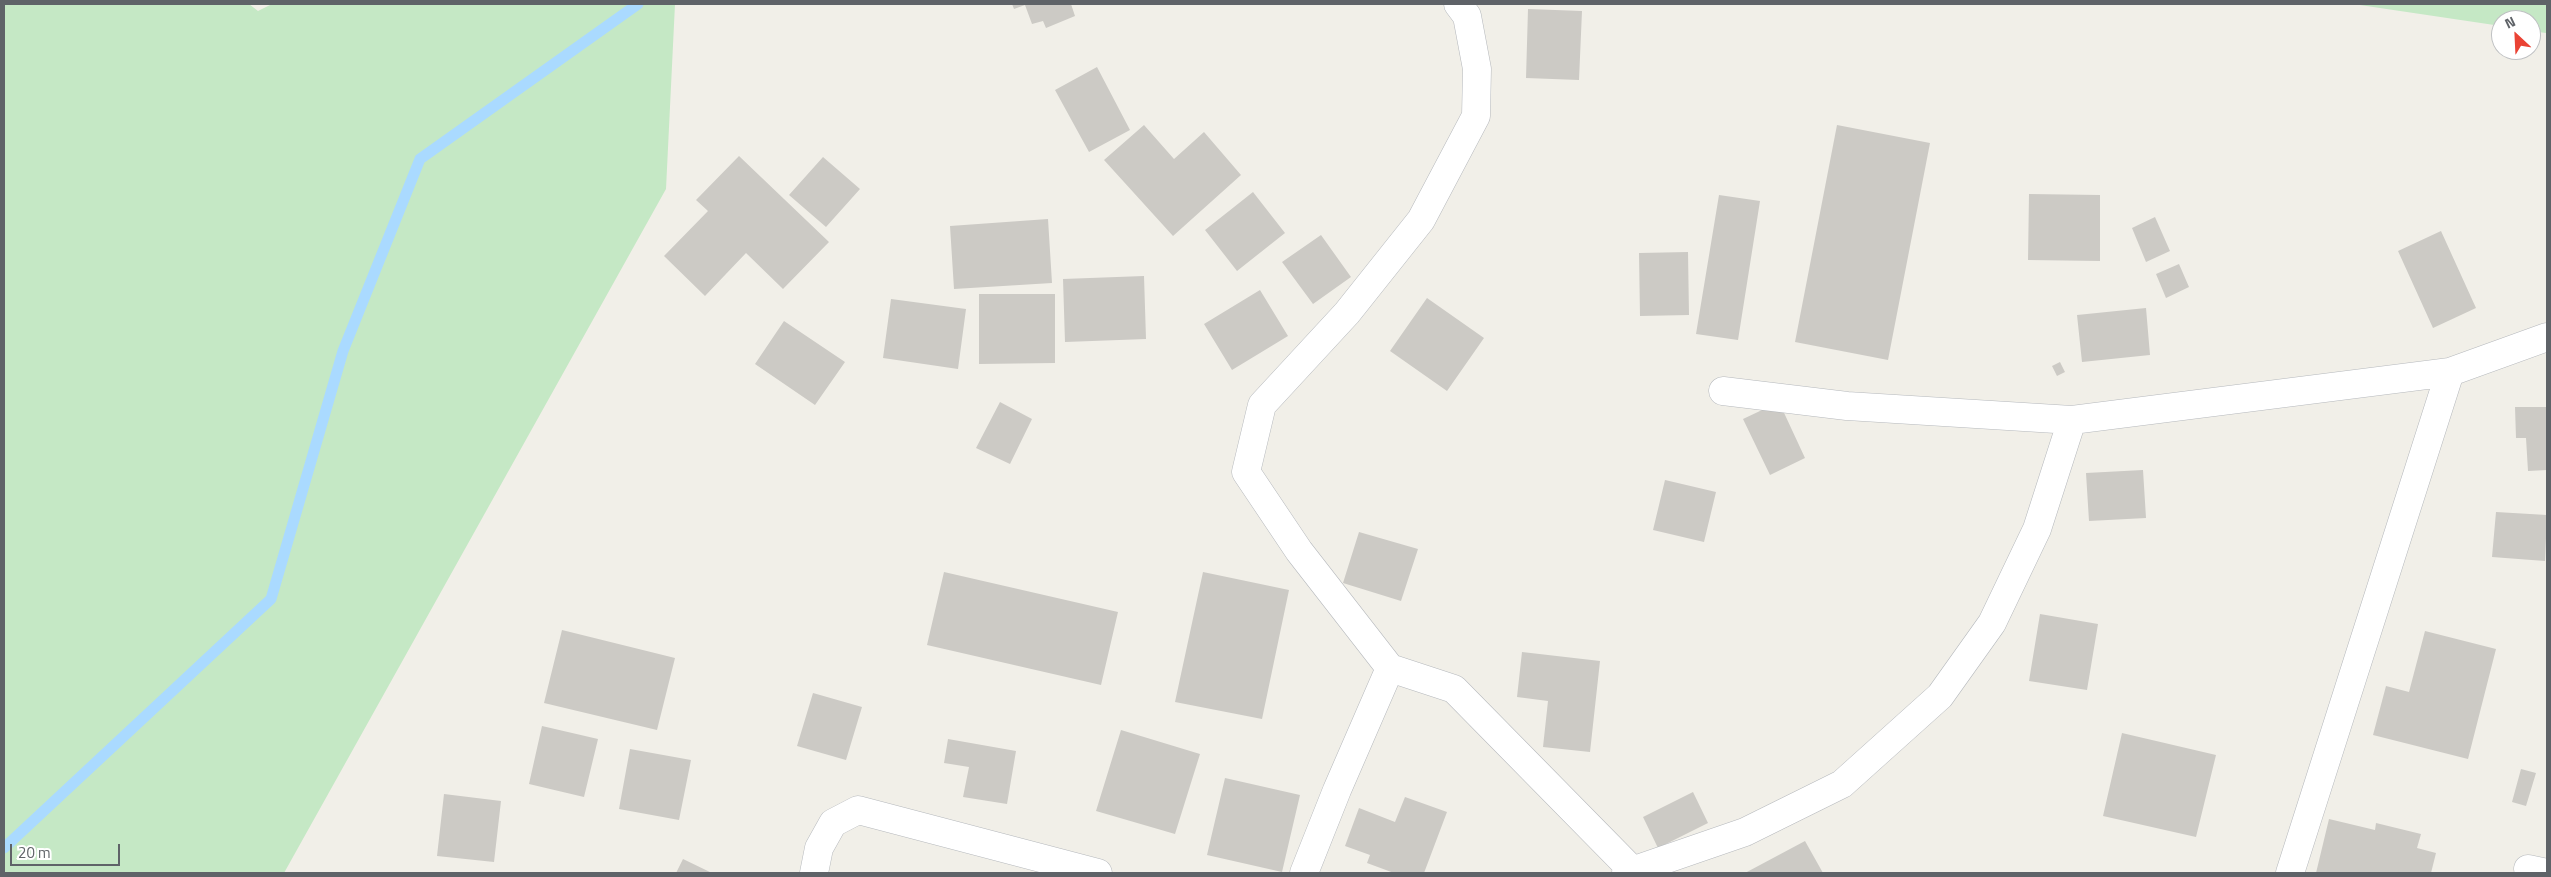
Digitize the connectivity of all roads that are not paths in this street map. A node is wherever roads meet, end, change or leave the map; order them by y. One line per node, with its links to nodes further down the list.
1 (1458, 4): 6 (street)
2 (2547, 337): 3 (street)
3 (2450, 372): 5 (street); 11 (street)
4 (1723, 391): 5 (street)
5 (2072, 420): 7 (street)
6 (1390, 668): 7 (street); 10 (street)
7 (1631, 872)
8 (814, 873): 9 (street)
9 (1098, 873)
10 (1304, 873)
11 (2290, 873)

